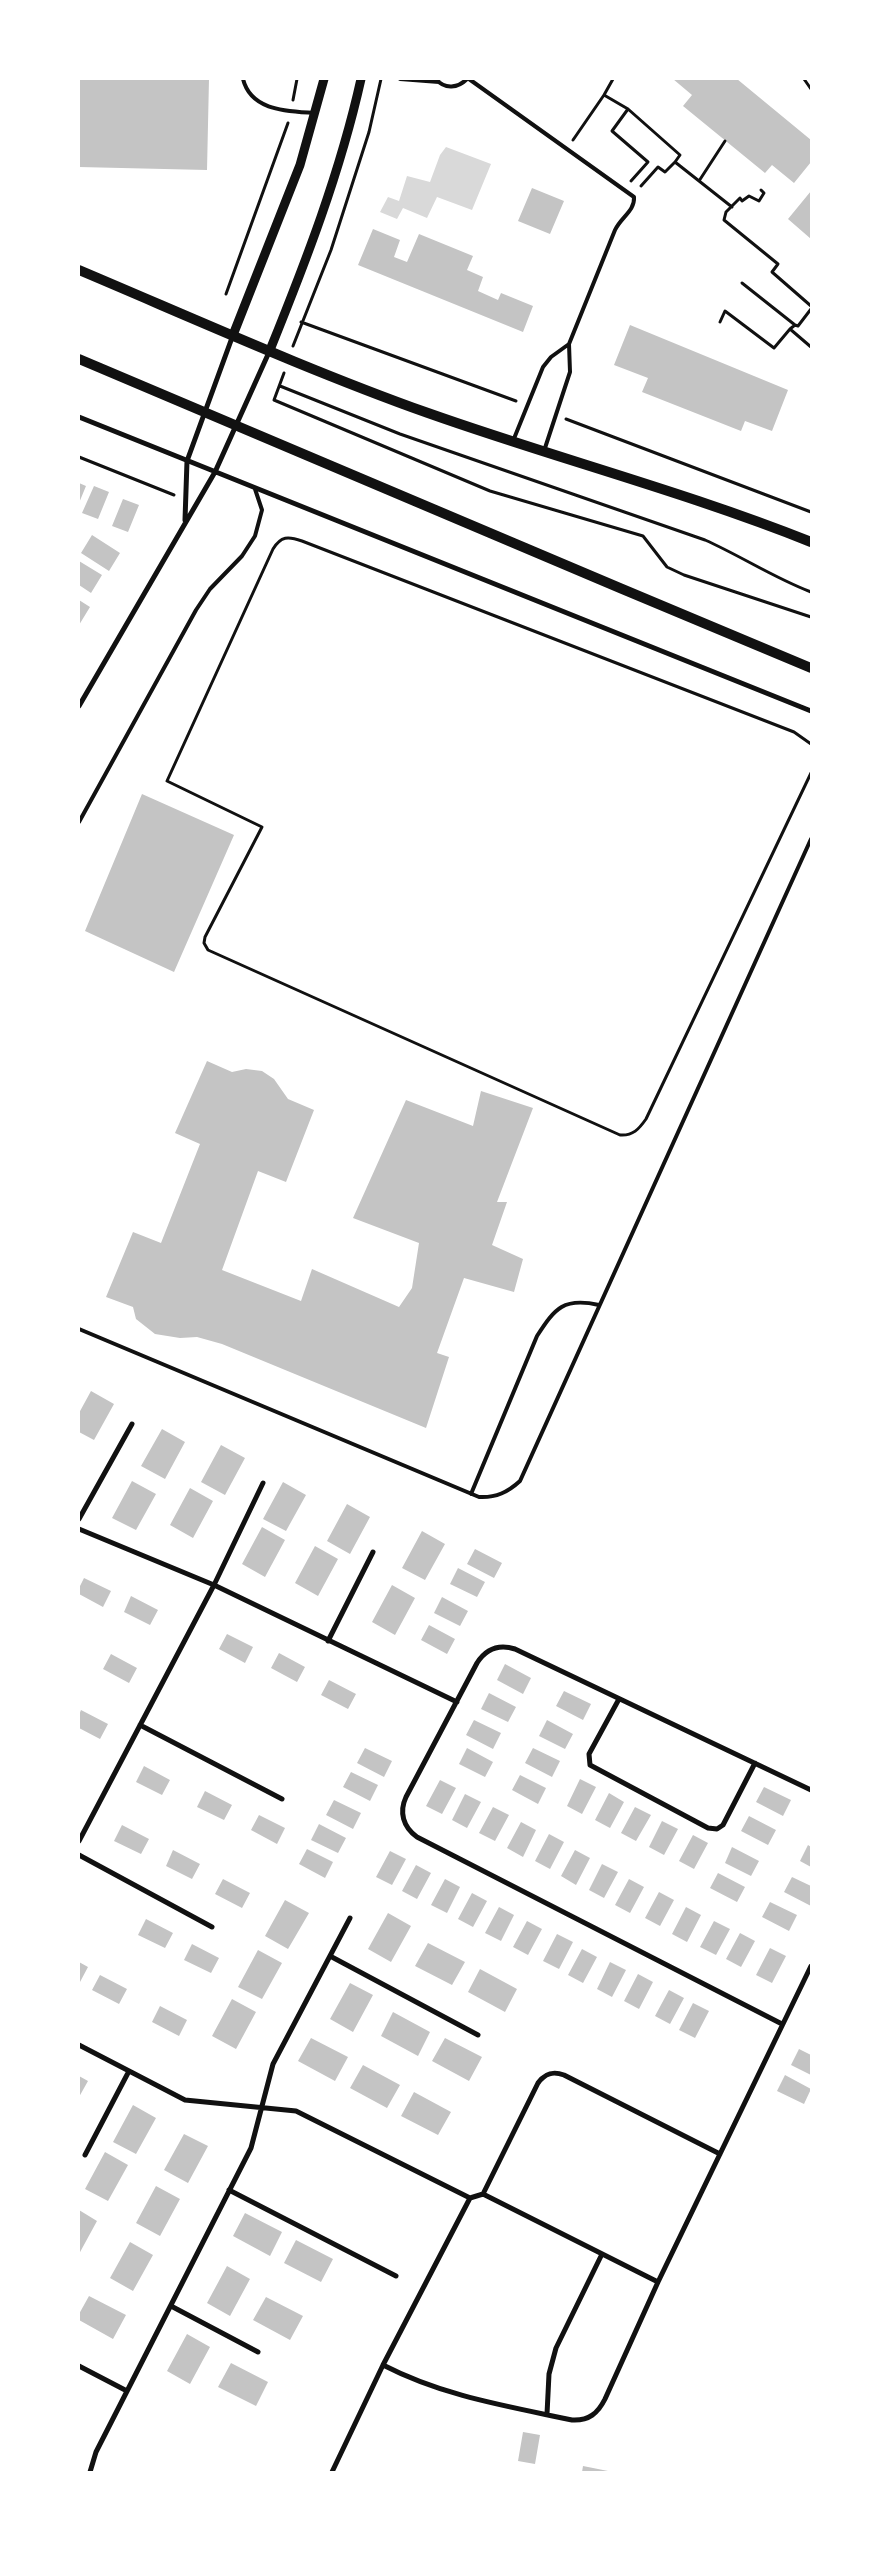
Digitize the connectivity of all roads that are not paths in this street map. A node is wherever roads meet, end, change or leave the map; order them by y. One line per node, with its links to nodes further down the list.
1 (243, 79): 7 (lane)
2 (324, 79): 7 (street)
3 (361, 79): 11 (street)
4 (400, 79): 6 (lane)
5 (468, 79): 6 (lane); 10 (lane)
6 (438, 81)
7 (315, 114): 9 (street)
8 (79, 270): 9 (main road)
9 (233, 335): 11 (main road); 13 (street)
10 (569, 344): 16 (lane); 17 (lane)
11 (270, 350): 15 (street); 16 (main road)
12 (79, 358): 13 (main road)
13 (204, 411): 15 (main road); 18 (street)
14 (79, 418): 18 (street)
15 (238, 425): 19 (street); 23 (main road)
16 (512, 442): 17 (main road)
17 (544, 453): 22 (main road)
18 (187, 461): 19 (street); 21 (street)
19 (216, 472): 20 (street); 21 (street)
20 (255, 488): 25 (street); 26 (lane)
21 (185, 521): 24 (street)
22 (811, 542)
23 (811, 668)
24 (79, 706)
25 (811, 711)
26 (79, 822)
27 (811, 839): 28 (lane)
28 (600, 1305): 32 (lane); 32 (lane)
29 (79, 1329): 32 (lane)
30 (132, 1424): 33 (street)
31 (263, 1483): 36 (street)
32 (471, 1494)
33 (79, 1519)
34 (79, 1529): 36 (street)
35 (373, 1552): 37 (street)
36 (214, 1585): 37 (street); 40 (street)
37 (328, 1641): 39 (street)
38 (619, 1699): 39 (street); 41 (street); 41 (street)
39 (456, 1702): 50 (street)
40 (140, 1725): 43 (street); 44 (street)
41 (754, 1763): 42 (street)
42 (811, 1790)
43 (282, 1799)
44 (79, 1841)
45 (79, 1855): 47 (street)
46 (350, 1918): 48 (street)
47 (212, 1927)
48 (330, 1956): 51 (street); 54 (street)
49 (811, 1966): 50 (street)
50 (782, 2024): 55 (street)
51 (478, 2035)
52 (79, 2045): 53 (street)
53 (130, 2071): 54 (street); 56 (street)
54 (261, 2108): 57 (street); 59 (street)
55 (720, 2154): 58 (street); 62 (street)
56 (85, 2155)
57 (229, 2190): 61 (street); 63 (street)
58 (483, 2194): 59 (street); 60 (street)
59 (470, 2198): 65 (street)
60 (602, 2254): 62 (street); 68 (street)
61 (396, 2276)
62 (658, 2282): 68 (street)
63 (170, 2306): 64 (street); 67 (street)
64 (258, 2352)
65 (383, 2365): 68 (street); 70 (street)
66 (79, 2366): 67 (street)
67 (127, 2391): 69 (street)
68 (547, 2414)
69 (90, 2472)
70 (332, 2472)

